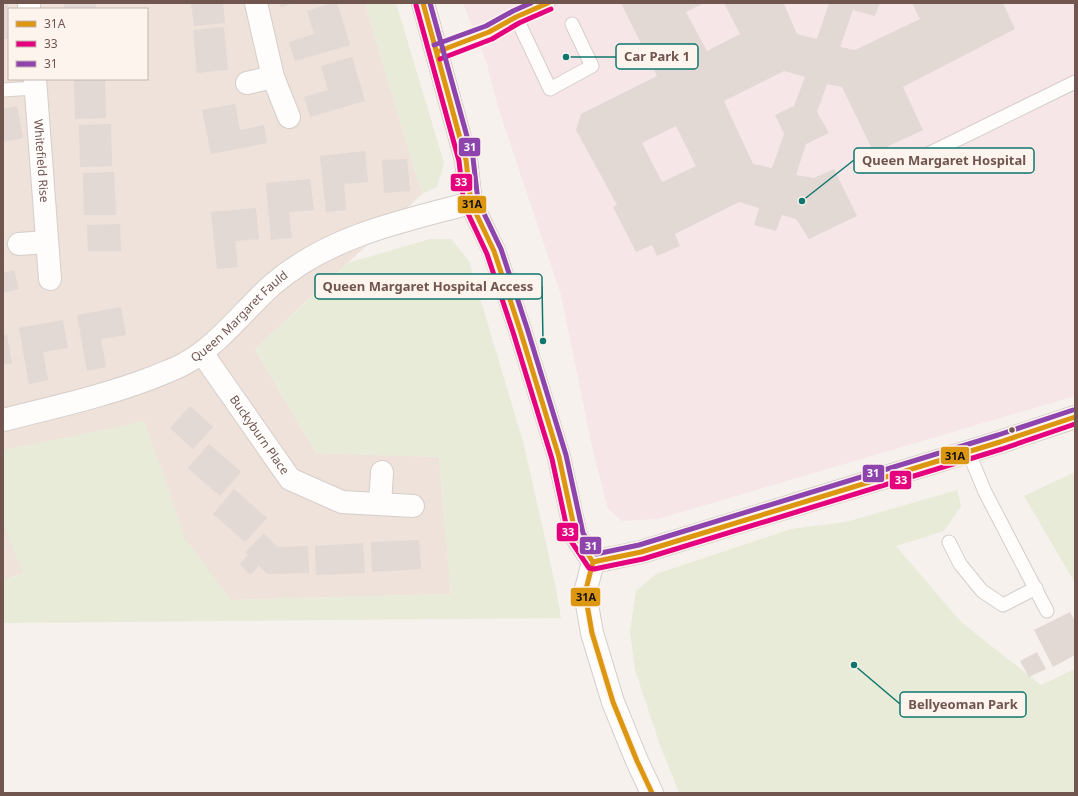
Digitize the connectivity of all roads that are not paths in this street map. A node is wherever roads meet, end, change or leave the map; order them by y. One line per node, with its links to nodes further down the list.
1 (256, 3): 7 (street)
2 (423, 3): 6 (street)
3 (548, 3): 4 (lane)
4 (516, 17): 5 (lane); 6 (lane)
5 (572, 24)
6 (437, 52): 14 (street)
7 (273, 77): 9 (street); 12 (street)
8 (1075, 82): 13 (lane)
9 (247, 83)
10 (35, 84): 11 (lane); 15 (street, Whitefield Rise)
11 (3, 90)
12 (289, 117)
13 (924, 156)
14 (471, 203): 18 (street, Queen Margaret Fauld); 26 (street)
15 (47, 242): 16 (street); 17 (street, Whitefield Rise)
16 (19, 244)
17 (50, 278)
18 (202, 353): 20 (street, Queen Margaret Fauld); 23 (street, Buckyburn Place)
19 (1075, 417): 21 (street)
20 (3, 420)
21 (968, 451): 26 (street); 27 (lane)
22 (382, 472): 23 (street)
23 (380, 504): 24 (street, Buckyburn Place)
24 (413, 506)
25 (949, 542): 27 (lane)
26 (593, 562): 29 (street)
27 (1036, 588): 28 (lane)
28 (1047, 611)
29 (652, 793)

